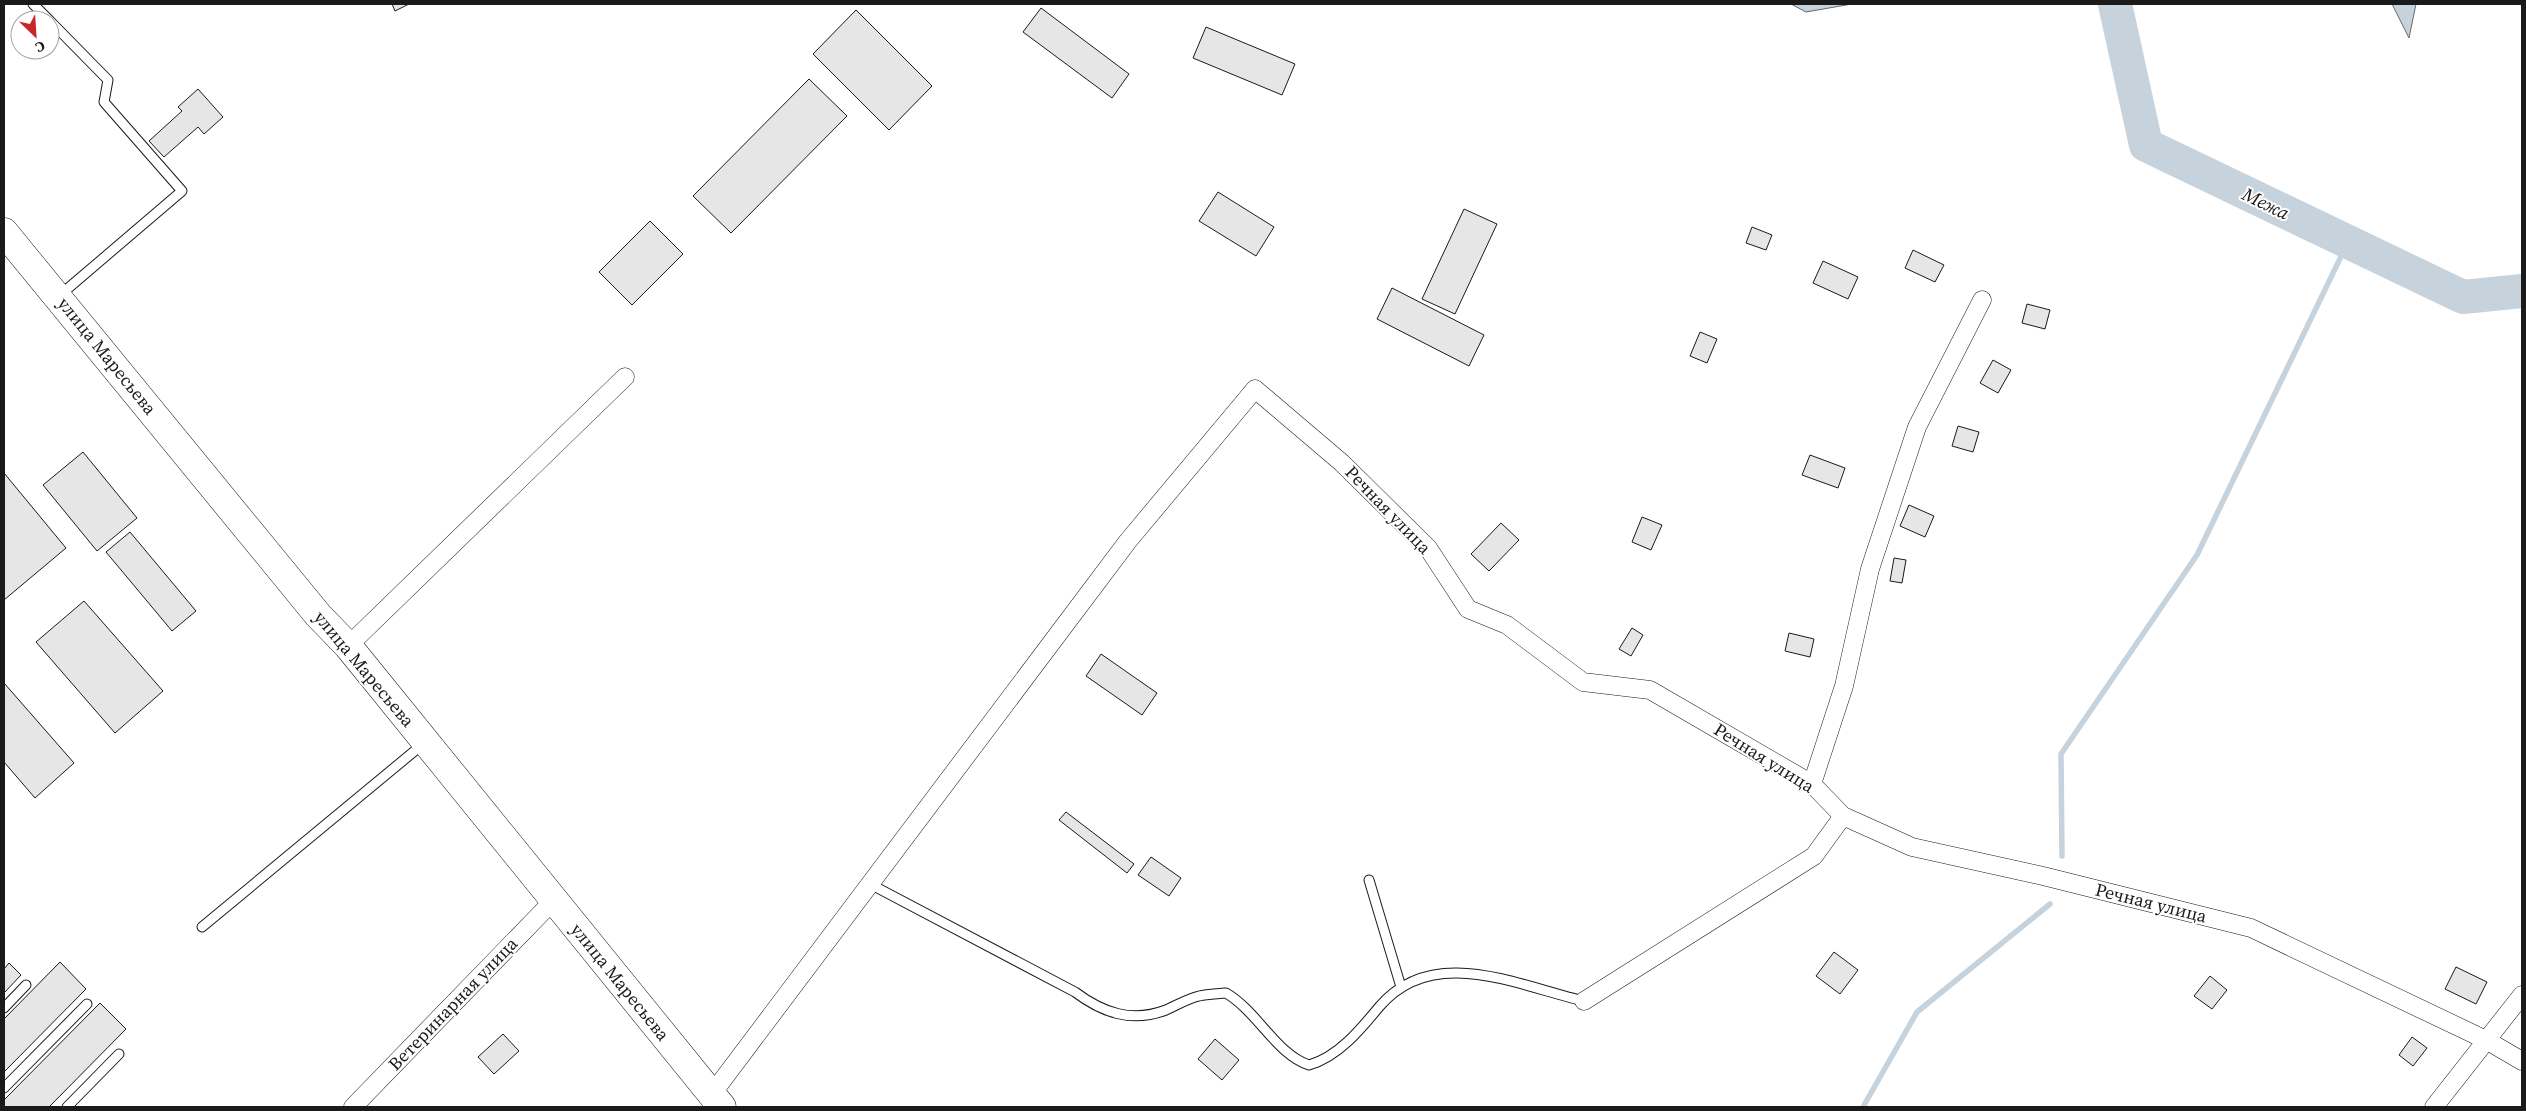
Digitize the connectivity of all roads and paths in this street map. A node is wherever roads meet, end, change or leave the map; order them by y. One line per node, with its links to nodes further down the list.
1 (60, 30): 3 (lane)
2 (4, 232): 3 (main road, улица Маресьева)
3 (59, 296): 6 (main road, улица Маресьева)
4 (1982, 300): 8 (street)
5 (625, 376): 6 (street)
6 (348, 646): 7 (main road, улица Маресьева)
7 (425, 743): 12 (main road, улица Маресьева); 13 (lane)
8 (1812, 784): 9 (street, Речная улица); 11 (street, Речная улица)
9 (1843, 816): 17 (street); 20 (street, Речная улица)
10 (1369, 880): 15 (lane)
11 (870, 884): 15 (lane); 24 (street)
12 (553, 901): 24 (main road, улица Маресьева); 26 (street, Ветеринарная улица)
13 (202, 927)
14 (26, 985): 19 (lane)
15 (1401, 987): 17 (lane)
16 (2522, 995): 20 (street)
17 (1584, 1001)
18 (87, 1004): 23 (lane)
19 (4, 1008)
20 (2486, 1040): 22 (street, Речная улица); 27 (street)
21 (119, 1054): 25 (lane)
22 (2522, 1061)
23 (4, 1088)
24 (717, 1101)
25 (66, 1107)
26 (353, 1107)
27 (2434, 1107)

